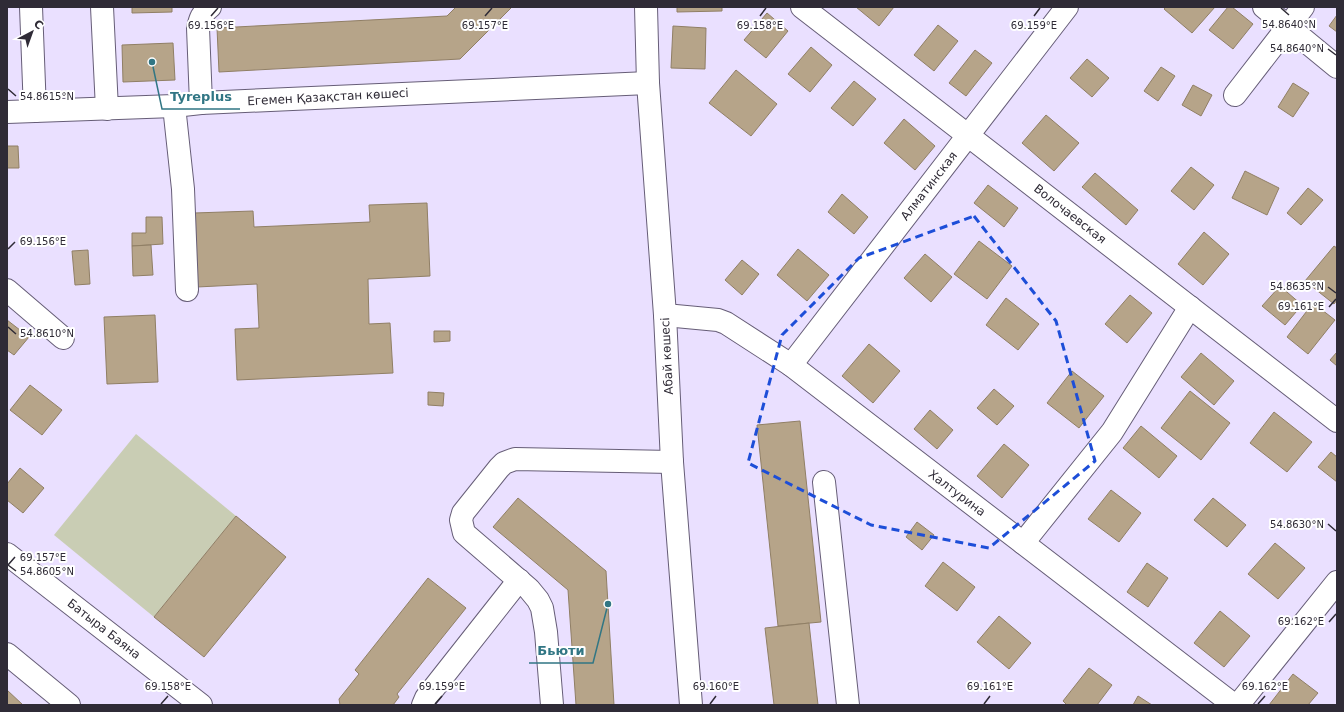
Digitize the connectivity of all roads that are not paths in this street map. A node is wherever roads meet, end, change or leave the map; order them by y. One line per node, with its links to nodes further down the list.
1 (31, 7): 16 (street)
2 (102, 7): 15 (street)
3 (210, 7): 13 (street)
4 (646, 7): 11 (street, Абай көшесі)
5 (802, 7): 18 (street, Волочаевская)
6 (1067, 7): 18 (street, Алматинская)
7 (1264, 7): 9 (street)
8 (1303, 7): 9 (street)
9 (1288, 27): 10 (street); 12 (street)
10 (1337, 67)
11 (648, 83): 13 (street, Егемен Қазақстан көшесі); 22 (street, Абай көшесі)
12 (1235, 95)
13 (201, 103): 14 (street, Егемен Қазақстан көшесі)
14 (174, 106): 15 (street, Егемен Қазақстан көшесі); 20 (street)
15 (107, 109): 16 (street, Егемен Қазақстан көшесі)
16 (35, 111): 17 (street, Егемен Қазақстан көшесі)
17 (7, 112)
18 (968, 135): 21 (street, Волочаевская); 24 (street, Алматинская)
19 (7, 290): 23 (street)
20 (187, 290)
21 (1190, 307): 25 (street, Волочаевская); 28 (street)
22 (665, 315): 24 (street, Халтурина); 26 (street, Абай көшесі)
23 (63, 338)
24 (791, 365): 28 (street, Халтурина)
25 (1337, 421)
26 (672, 462): 30 (street); 37 (street, Абай көшесі)
27 (824, 482): 38 (street)
28 (1023, 543): 39 (street, Халтурина)
29 (7, 554): 34 (street, Батыра Баяна)
30 (519, 580): 35 (street); 36 (street)
31 (1337, 582): 40 (street)
32 (7, 654): 33 (street)
33 (69, 705)
34 (201, 705)
35 (423, 705)
36 (552, 705)
37 (691, 705)
38 (848, 705)
39 (1234, 705)
40 (1238, 705)

